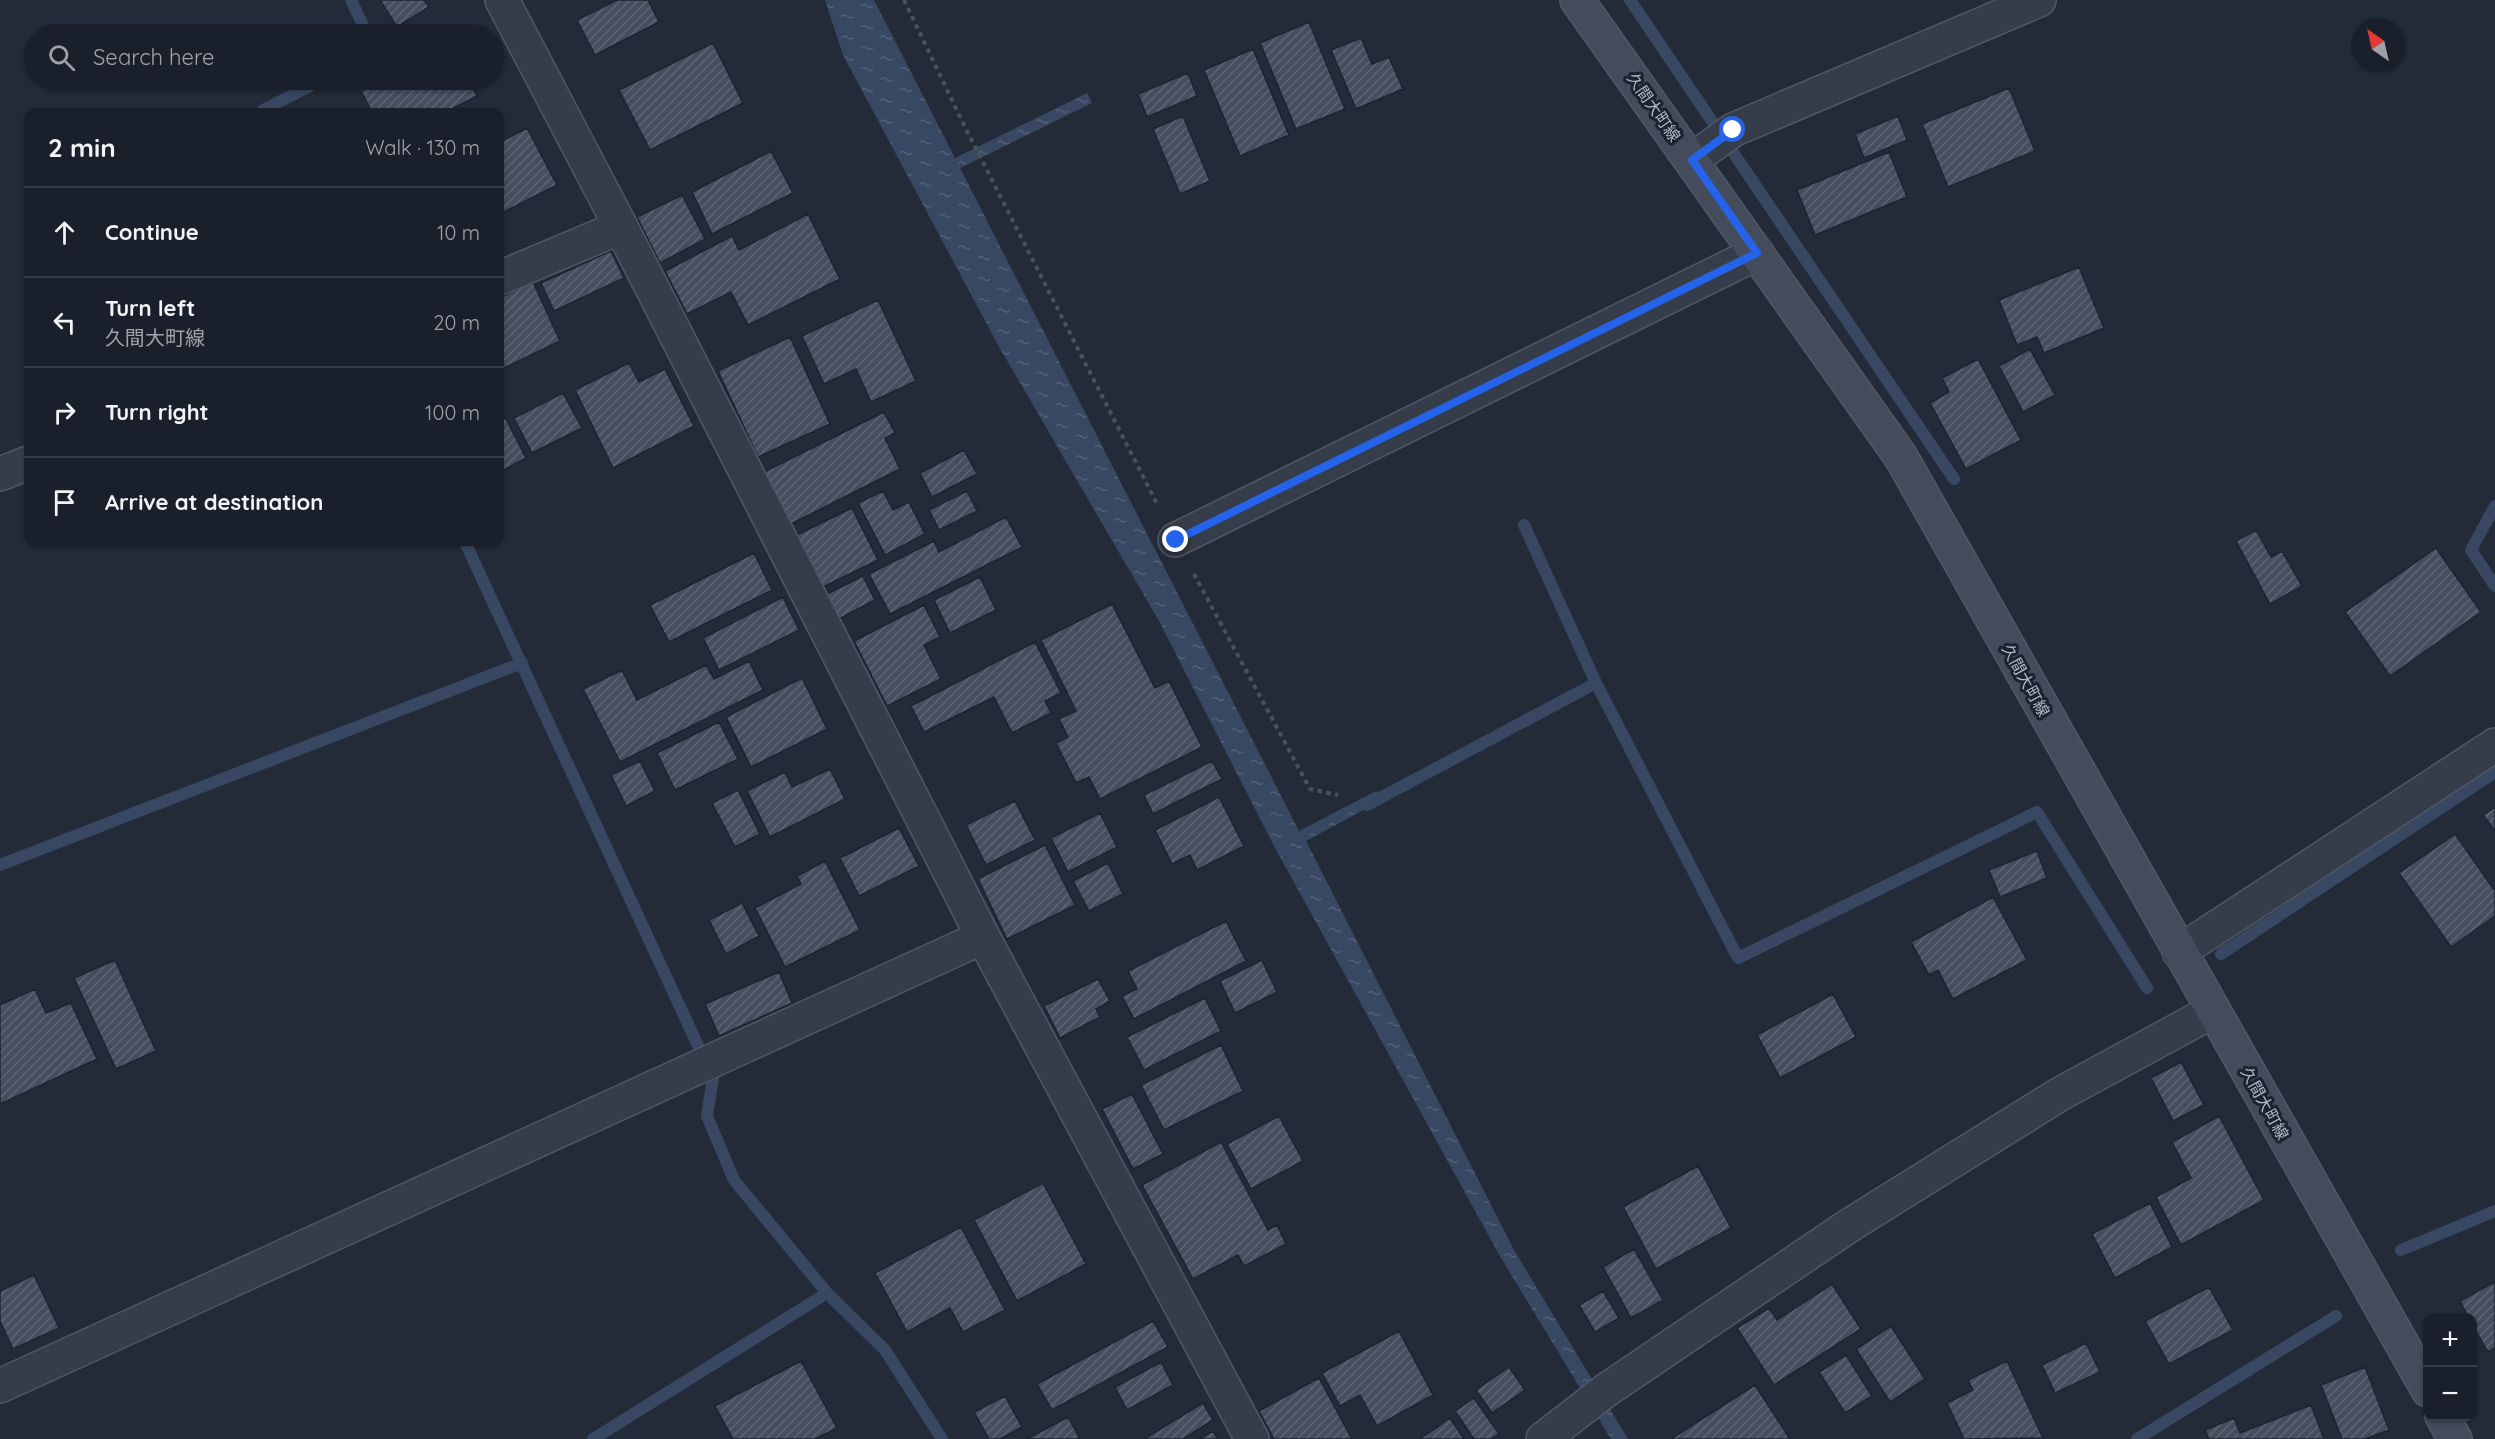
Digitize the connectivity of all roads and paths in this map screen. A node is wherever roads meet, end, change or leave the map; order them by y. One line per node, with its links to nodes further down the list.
1 (502, 0): 6 (street)
2 (904, 0): 11 (path)
3 (1577, 0): 5 (main road, 久間大町線)
4 (2039, 0): 5 (street)
5 (1711, 146): 7 (main road, 久間大町線)
6 (621, 227): 8 (street); 14 (street)
7 (1757, 253): 11 (street); 15 (main road, 久間大町線)
8 (504, 276)
9 (24, 465): 10 (street)
10 (0, 474)
11 (1176, 540): 13 (path)
12 (2495, 745): 15 (street)
13 (1338, 795)
14 (983, 937): 18 (street); 20 (street)
15 (2180, 952): 16 (main road, 久間大町線)
16 (2213, 1011): 17 (main road, 久間大町線); 21 (street)
17 (2423, 1383)
18 (0, 1386)
19 (2445, 1421): 22 (main road)
20 (1252, 1439)
21 (1542, 1439)
22 (2455, 1439)

